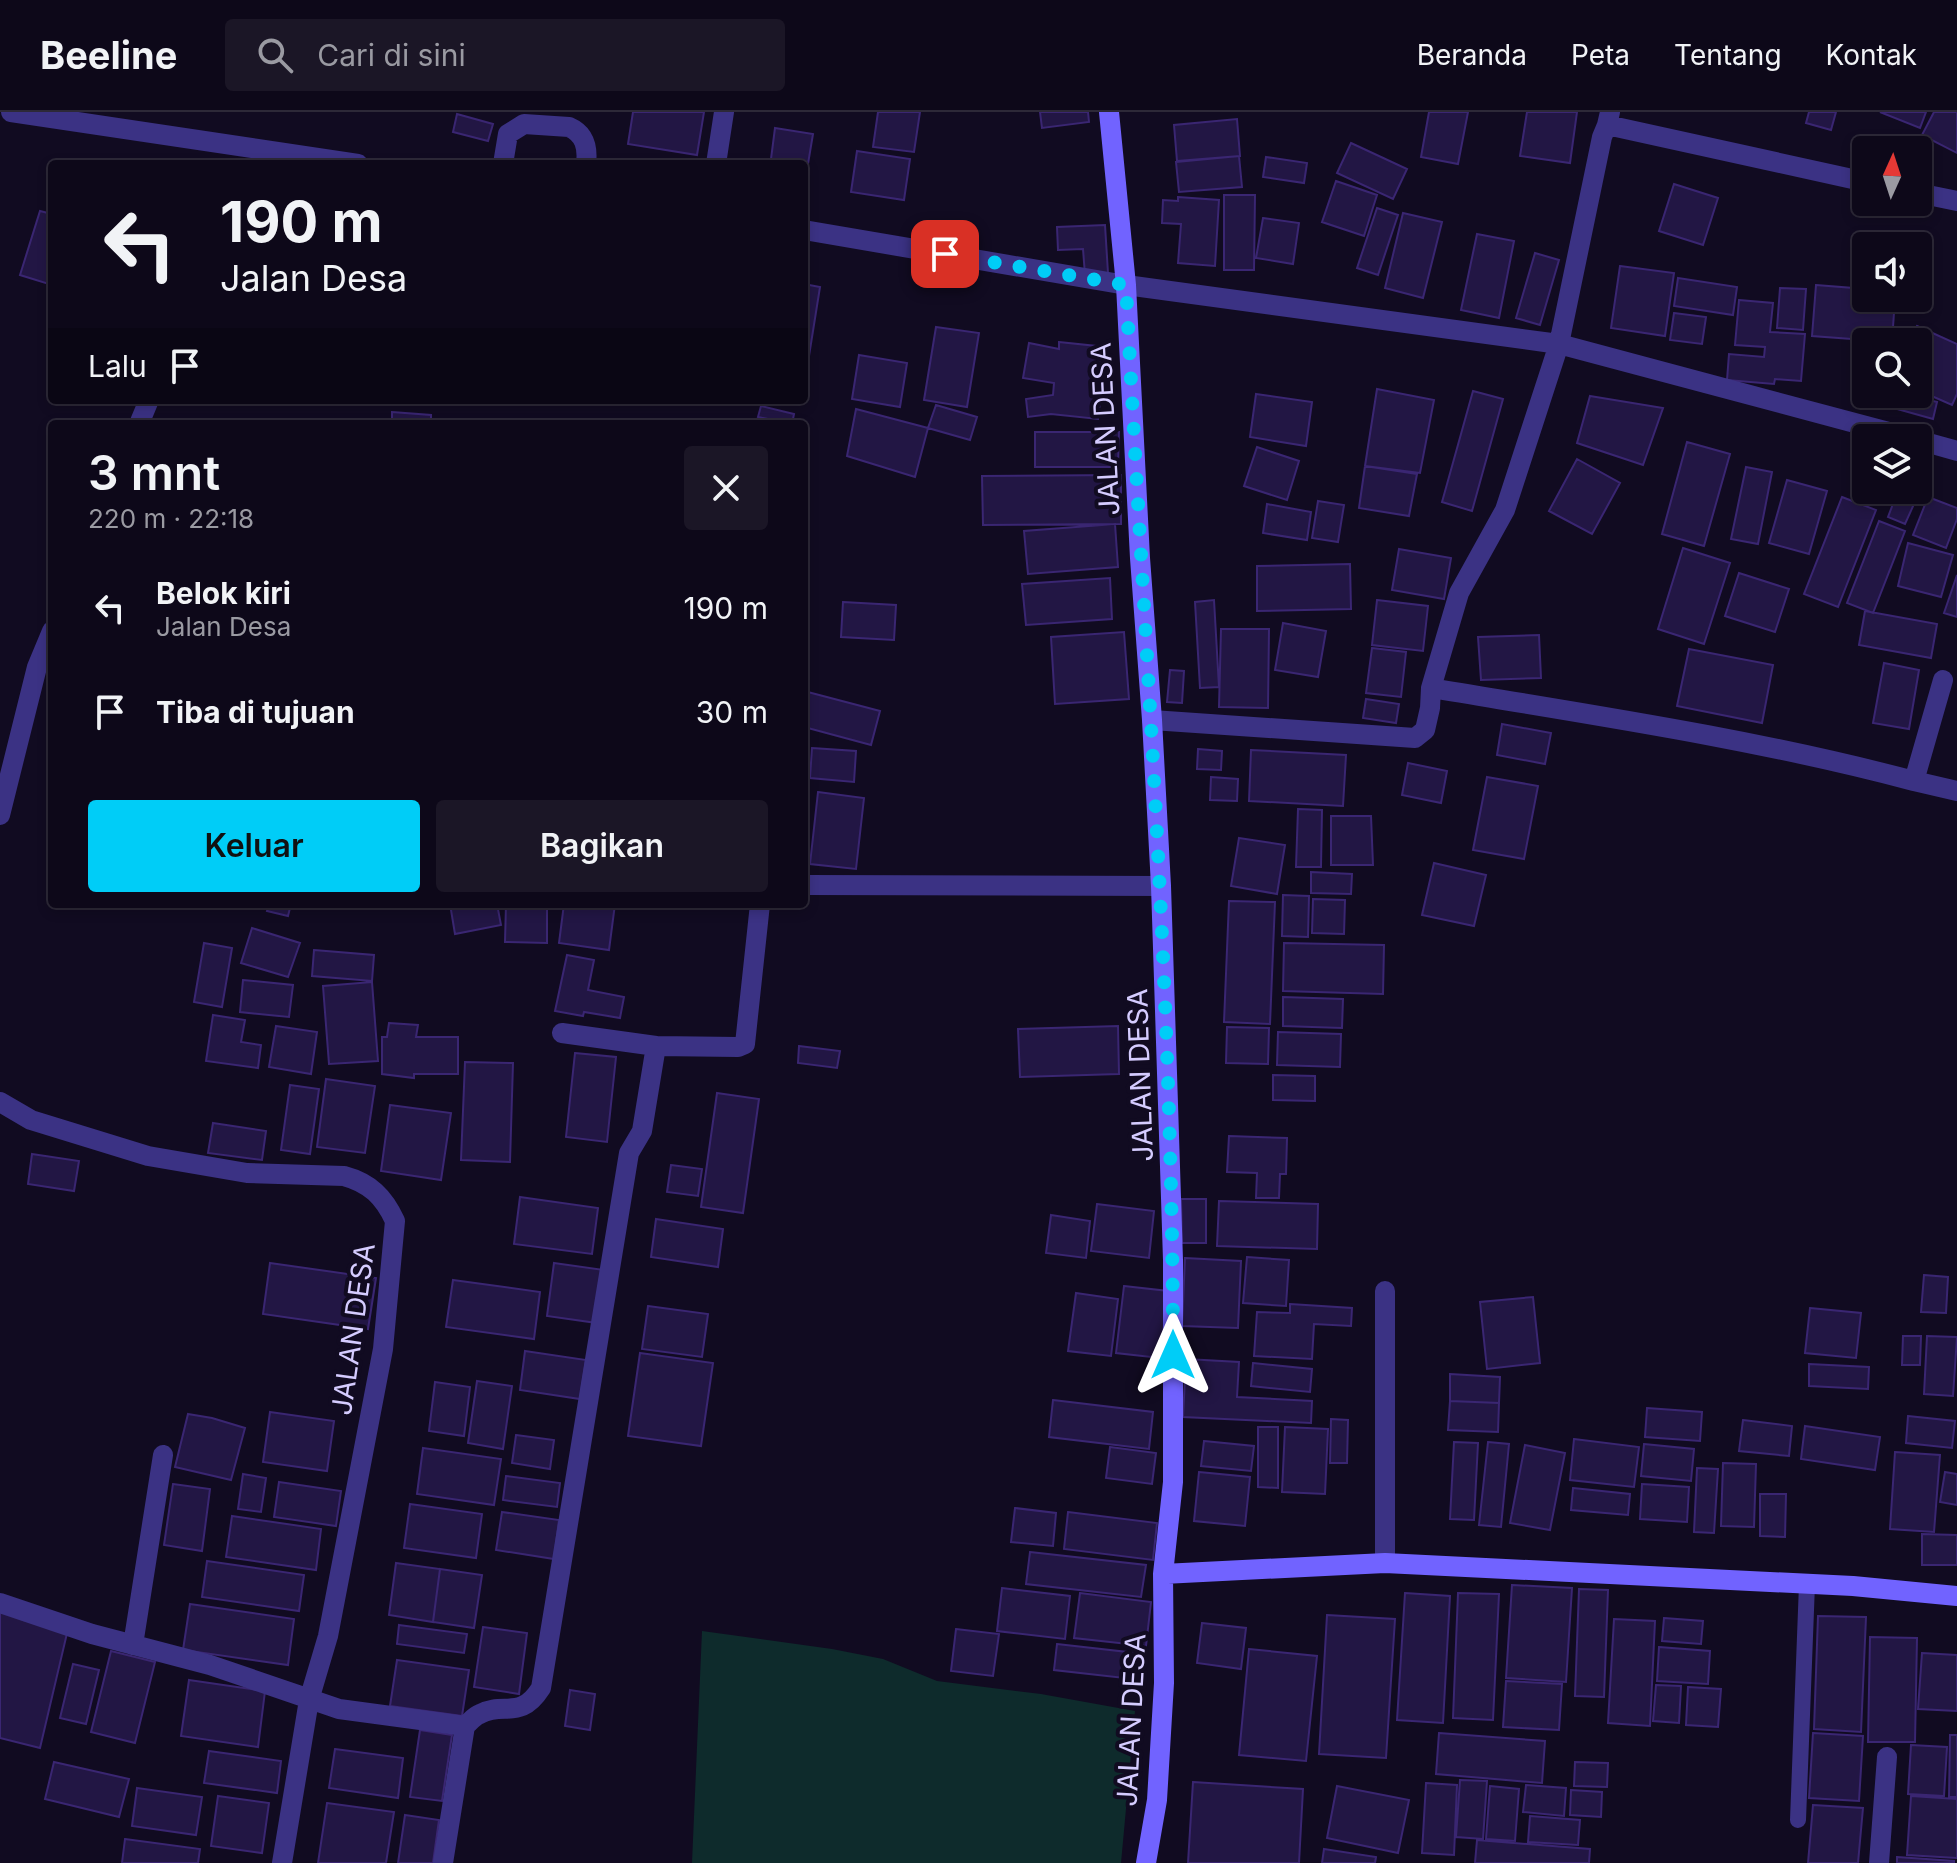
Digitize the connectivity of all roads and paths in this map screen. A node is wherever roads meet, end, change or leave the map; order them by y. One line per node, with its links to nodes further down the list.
1 (11, 112): 5 (street)
2 (724, 112): 9 (street)
3 (1109, 112): 14 (street, JALAN DESA)
4 (1609, 118): 10 (street); 15 (street)
5 (241, 155): 6 (street)
6 (306, 160)
7 (504, 160): 8 (street)
8 (586, 160)
9 (717, 160)
10 (1852, 179)
11 (1932, 196): 12 (street)
12 (1957, 201)
13 (808, 231): 14 (street)
14 (1126, 285): 15 (street); 22 (street, JALAN DESA)
15 (1559, 344): 16 (street); 21 (street)
16 (1859, 424)
17 (1932, 444): 18 (street)
18 (1957, 451)
19 (45, 669): 25 (street)
20 (1943, 680): 23 (street)
21 (1431, 688): 22 (street); 23 (street)
22 (1152, 720): 27 (street, JALAN DESA)
23 (1914, 781): 24 (street)
24 (1957, 791)
25 (0, 815)
26 (808, 885): 27 (street)
27 (1161, 886): 35 (street, JALAN DESA)
28 (760, 908): 30 (street)
29 (562, 1033): 30 (street)
30 (656, 1046): 41 (street)
31 (0, 1102): 40 (street, JALAN DESA)
32 (1385, 1291): 34 (street)
33 (163, 1455): 39 (street)
34 (1385, 1563): 35 (street); 36 (street)
35 (1163, 1574): 46 (street, JALAN DESA)
36 (1807, 1584): 37 (street); 43 (lane)
37 (1957, 1596)
38 (0, 1603): 39 (street)
39 (133, 1645): 40 (street)
40 (309, 1700): 41 (street); 44 (street, JALAN DESA)
41 (465, 1726): 45 (street)
42 (1887, 1757): 47 (street)
43 (1798, 1820)
44 (282, 1863)
45 (443, 1863)
46 (1146, 1863)
47 (1879, 1863)

